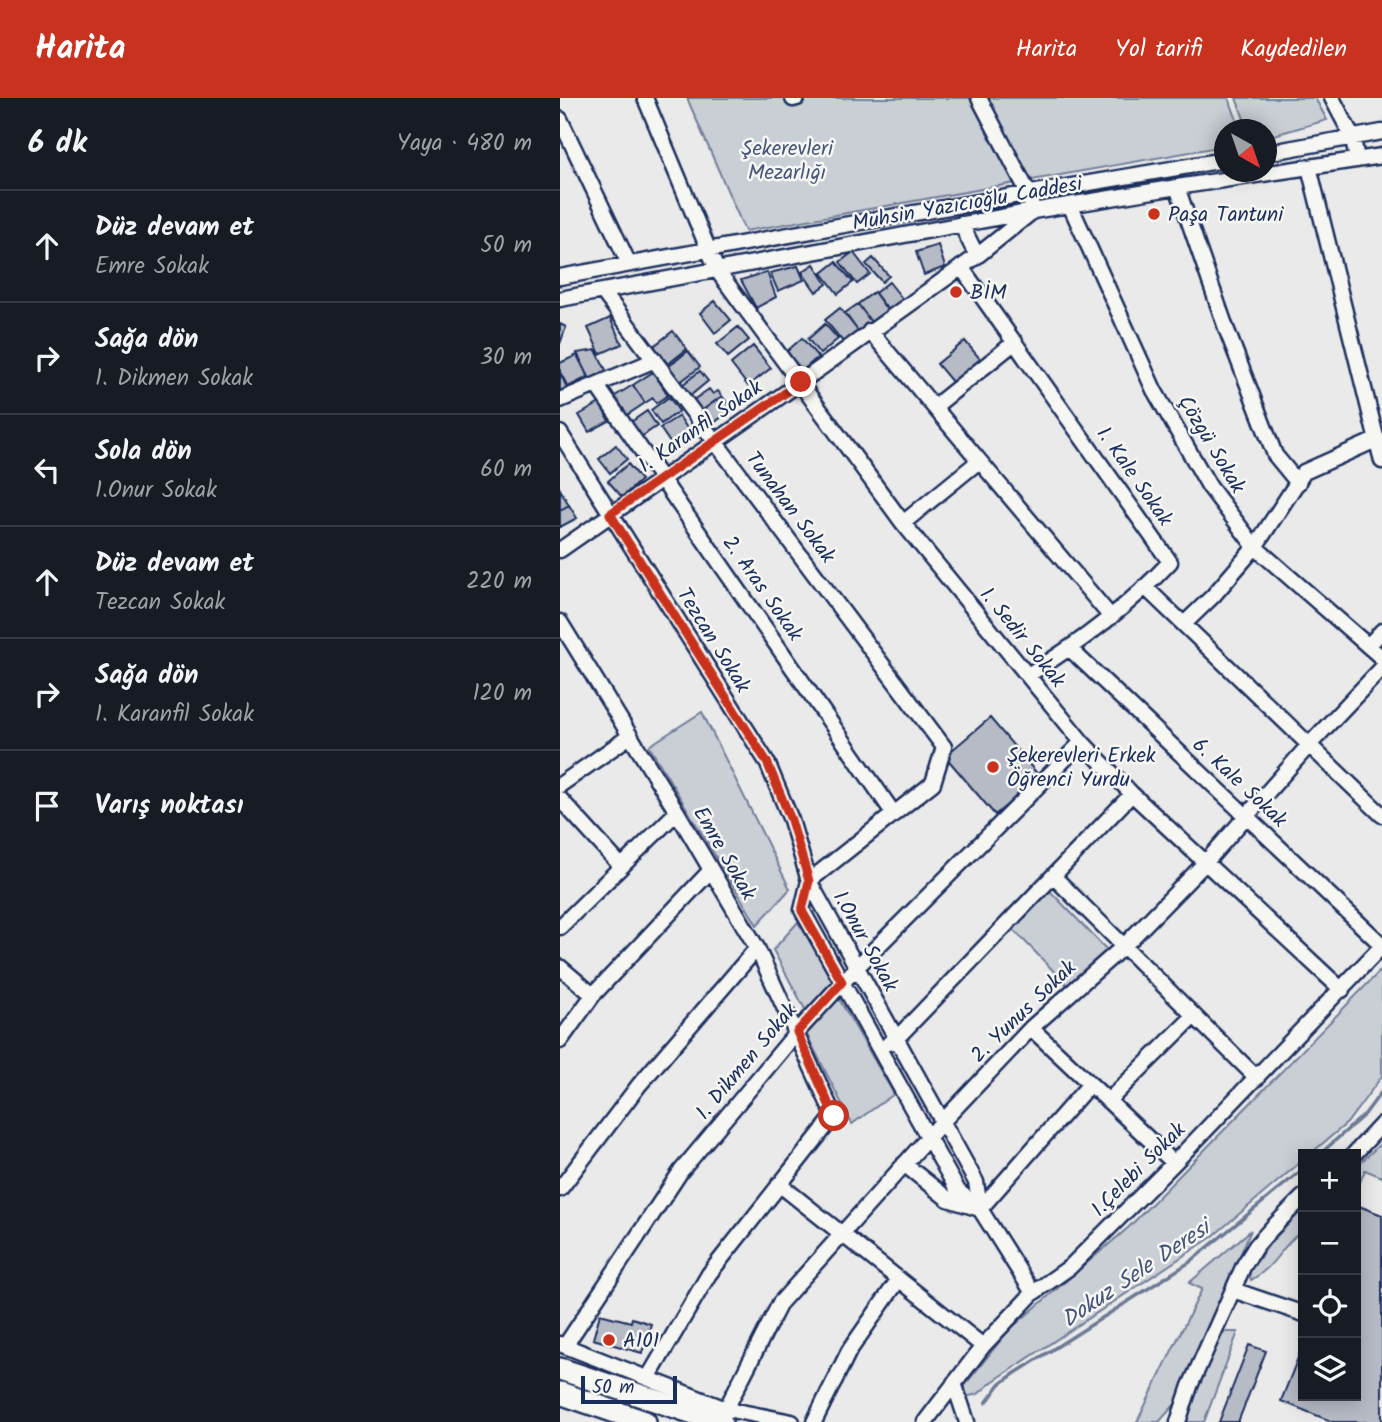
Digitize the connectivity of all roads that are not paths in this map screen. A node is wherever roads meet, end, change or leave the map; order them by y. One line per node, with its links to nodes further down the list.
1 (645, 98): 17 (street, 1. Sedir Sokak)
2 (978, 98): 13 (street)
3 (1332, 98): 6 (street)
4 (560, 118): 19 (street)
5 (1382, 132): 6 (street)
6 (1353, 138): 7 (street); 9 (street)
7 (1277, 151)
8 (1382, 156): 9 (street, Muhsin Yazıcıoğlu Caddesi)
9 (1357, 160): 11 (street, Muhsin Yazıcıoğlu Caddesi)
10 (1214, 162): 13 (street, Muhsin Yazıcıoğlu Caddesi)
11 (1309, 167): 12 (street, Muhsin Yazıcıoğlu Caddesi); 33 (street)
12 (1177, 187): 14 (street, Muhsin Yazıcıoğlu Caddesi); 38 (street)
13 (1030, 194): 15 (street); 17 (street, Muhsin Yazıcıoğlu Caddesi)
14 (1070, 205): 15 (street, Muhsin Yazıcıoğlu Caddesi); 41 (street, Çözgü Sokak)
15 (1033, 211): 16 (street, Muhsin Yazıcıoğlu Caddesi); 18 (street, 1. Karanfil Sokak)
16 (961, 224): 18 (street); 21 (street, Muhsin Yazıcıoğlu Caddesi)
17 (710, 250): 19 (street, Muhsin Yazıcıoğlu Caddesi); 21 (street, 1. Sedir Sokak)
18 (977, 256): 20 (street, 1. Karanfil Sokak)
19 (629, 264): 22 (street, Muhsin Yazıcıoğlu Caddesi)
20 (961, 267): 25 (street, 1. Karanfil Sokak); 26 (street, 1. Kale Sokak)
21 (717, 270): 23 (street, Muhsin Yazıcıoğlu Caddesi); 28 (street, 1. Sedir Sokak)
22 (560, 277)
23 (603, 292): 24 (street, Muhsin Yazıcıoğlu Caddesi); 27 (street, Tunahan Sokak)
24 (560, 299)
25 (870, 331): 28 (street, 1. Karanfil Sokak); 31 (street)
26 (1015, 342): 31 (street); 43 (street, 1. Kale Sokak)
27 (655, 360): 29 (street); 34 (street, Tunahan Sokak)
28 (801, 382): 34 (street, 1. Karanfil Sokak); 40 (street, 1. Sedir Sokak)
29 (597, 386): 30 (street); 37 (street, 2. Aras Sokak)
30 (560, 400)
31 (934, 407): 35 (street)
32 (560, 433): 39 (street, Tezcan Sokak)
33 (1378, 439): 36 (street); 38 (street)
34 (716, 442): 37 (street, 1. Karanfil Sokak); 60 (street, Tunahan Sokak)
35 (979, 461): 40 (street); 44 (street)
36 (1382, 461)
37 (661, 479): 39 (street, 1. Karanfil Sokak); 60 (street, 2. Aras Sokak)
38 (1298, 483): 41 (street)
39 (610, 514): 42 (street, 1. Karanfil Sokak); 67 (street, Tezcan Sokak)
40 (903, 523): 52 (street, 1. Sedir Sokak)
41 (1255, 547): 46 (street); 48 (street, Çözgü Sokak)
42 (560, 550)
43 (1146, 588): 44 (street, 1. Kale Sokak); 46 (street)
44 (1111, 617): 49 (street, 1. Kale Sokak)
45 (560, 622): 53 (street, Emre Sokak)
46 (1184, 624): 55 (street)
47 (1382, 631): 48 (street)
48 (1368, 646): 50 (street, Çözgü Sokak)
49 (1070, 649): 52 (street, 1. Kale Sokak); 62 (street, 6. Kale Sokak)
50 (1382, 658)
51 (1382, 668): 55 (street, 2. Yunus Sokak)
52 (1028, 675): 54 (street, 1. Sedir Sokak)
53 (630, 736): 56 (street); 59 (street, Emre Sokak)
54 (1082, 742): 57 (street, 1. Sedir Sokak); 73 (street, 1. Dikmen Sokak)
55 (1309, 745): 61 (street); 62 (street, 2. Yunus Sokak)
56 (560, 785)
57 (1132, 794): 63 (street, 1. Sedir Sokak); 66 (street)
58 (560, 799): 64 (street)
59 (677, 812): 64 (street); 65 (street, Emre Sokak)
60 (894, 814): 67 (street)
61 (1382, 815)
62 (1247, 818): 63 (street, 2. Yunus Sokak); 70 (street, 6. Kale Sokak)
63 (1206, 862): 69 (street, 2. Yunus Sokak); 75 (street, 1. Sedir Sokak)
64 (621, 866): 68 (street)
65 (710, 870): 71 (street, Emre Sokak); 76 (street)
66 (1054, 876): 69 (street); 80 (street)
67 (809, 881): 73 (street, 1.Onur Sokak); 74 (street, 1.Onur Sokak)
68 (560, 927)
69 (1124, 946): 77 (street); 78 (street, 2. Yunus Sokak)
70 (1382, 946): 75 (street, 1.Çelebi Sokak)
71 (757, 948): 79 (street, Emre Sokak); 93 (street)
72 (560, 967): 76 (street)
73 (857, 967): 74 (street, 1. Dikmen Sokak); 80 (street, 1.Onur Sokak)
74 (842, 982): 79 (street, 1. Dikmen Sokak); 82 (street, 1.Onur Sokak)
75 (1342, 990): 83 (street, 1.Çelebi Sokak)
76 (593, 995): 81 (street)
77 (1194, 1016): 83 (street); 85 (street)
78 (1031, 1028): 84 (street); 86 (street, 2. Yunus Sokak)
79 (797, 1032): 92 (street, Emre Sokak); 101 (street, 1. Dikmen Sokak)
80 (896, 1039): 82 (street); 86 (street, 1.Onur Sokak)
81 (560, 1041)
82 (880, 1048): 88 (street, 1.Onur Sokak)
83 (1256, 1078): 90 (street, 1.Çelebi Sokak)
84 (1090, 1084): 85 (street); 95 (street)
85 (1108, 1101): 90 (street)
86 (944, 1120): 88 (street, 2. Yunus Sokak); 95 (street, 1.Onur Sokak)
87 (1382, 1124): 89 (street)
88 (929, 1137): 91 (street, 2. Yunus Sokak); 95 (street, 1.Onur Sokak)
89 (1359, 1149)
90 (1174, 1163): 99 (street, 1.Çelebi Sokak)
91 (904, 1164): 95 (street); 96 (street, 2. Yunus Sokak)
92 (779, 1184): 96 (street); 104 (street)
93 (560, 1189)
94 (1298, 1202): 98 (street)
95 (980, 1209): 99 (street, 1.Onur Sokak)
96 (842, 1234): 97 (street); 108 (street, 2. Yunus Sokak)
97 (899, 1279): 102 (street); 112 (street)
98 (1233, 1290): 100 (street); 106 (street)
99 (1034, 1293): 102 (street, 1.Çelebi Sokak)
100 (1298, 1311)
101 (562, 1345): 104 (street)
102 (983, 1346): 105 (street, 1.Çelebi Sokak)
103 (560, 1369): 108 (highway)
104 (648, 1378): 108 (street)
105 (954, 1383): 113 (street, 1.Çelebi Sokak); 114 (street); 115 (street)
106 (1190, 1386): 116 (street); 117 (street)
107 (560, 1393): 109 (highway)
108 (723, 1415): 111 (street)
109 (613, 1417): 110 (highway)
110 (645, 1422)
111 (792, 1422)
112 (814, 1422)
113 (925, 1422)
114 (939, 1422)
115 (967, 1422)
116 (1168, 1422)
117 (1178, 1422)

